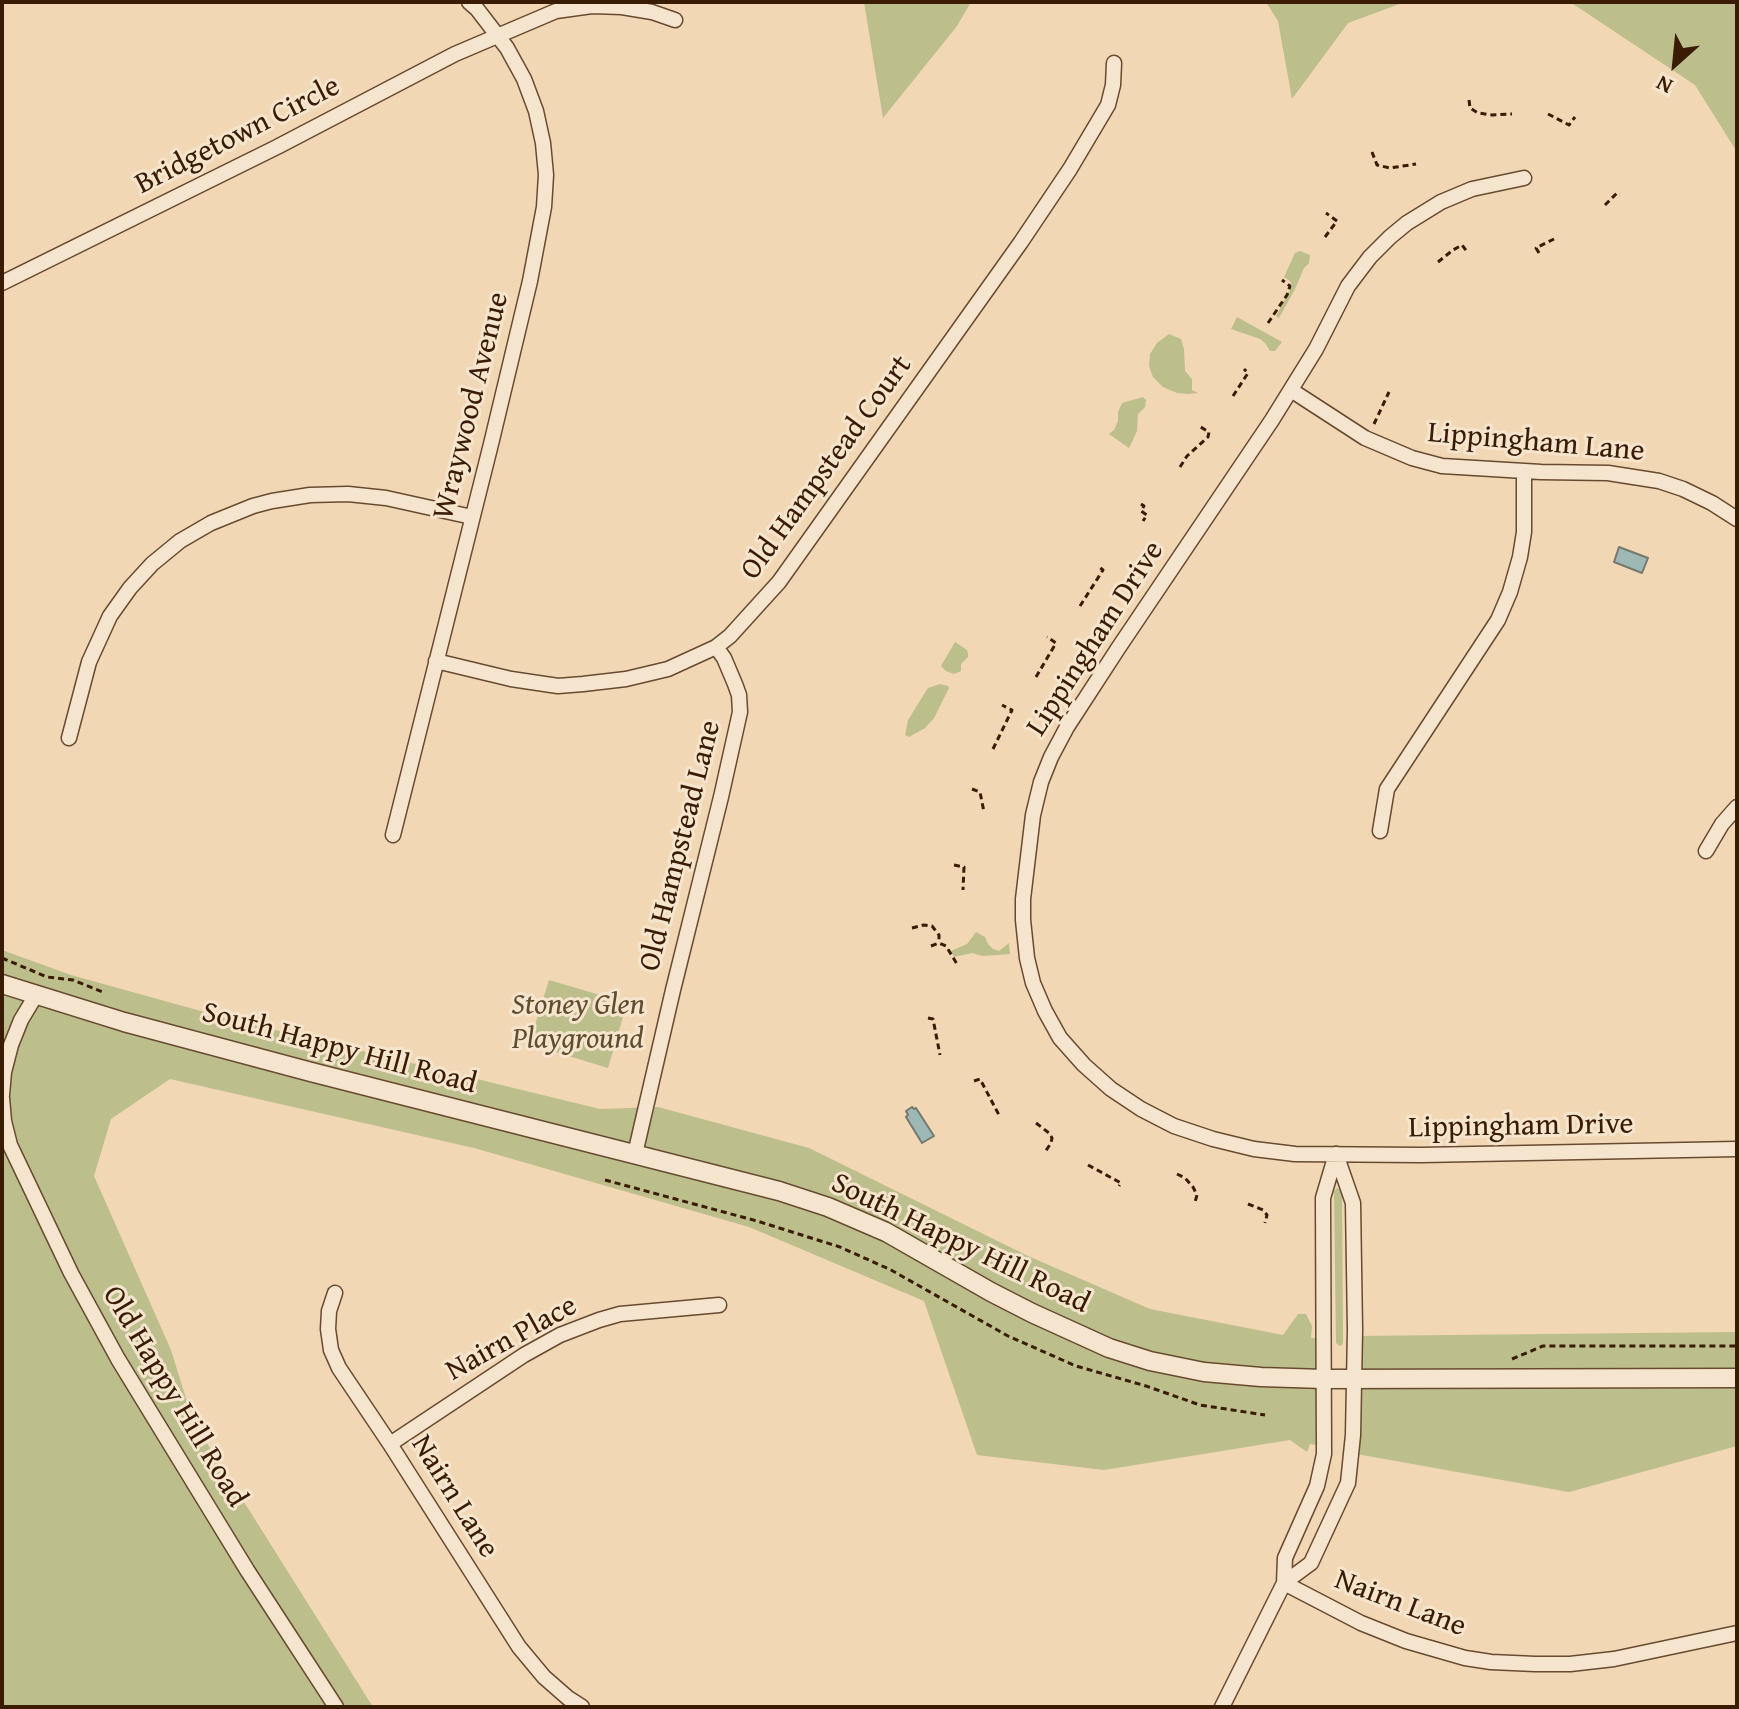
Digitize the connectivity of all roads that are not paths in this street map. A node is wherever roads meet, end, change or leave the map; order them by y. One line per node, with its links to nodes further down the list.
1 (469, 2): 3 (street, Wraywood Avenue)
2 (675, 20): 3 (street, Bridgetown Circle)
3 (499, 36): 6 (street, Bridgetown Circle); 9 (street, Wraywood Avenue)
4 (1114, 63): 11 (street, Old Hampstead Court)
5 (1524, 178): 7 (street, Lippingham Drive)
6 (2, 283)
7 (1291, 390): 8 (street, Lippingham Lane); 23 (street, Lippingham Drive)
8 (1524, 471): 10 (street, Lippingham Lane); 15 (street)
9 (472, 517): 12 (street, Wraywood Avenue); 13 (street)
10 (1737, 519)
11 (716, 647): 12 (street, Old Hampstead Court); 22 (street, Old Hampstead Lane)
12 (436, 661): 16 (street, Wraywood Avenue)
13 (69, 738)
14 (1737, 807): 17 (street)
15 (1380, 831)
16 (393, 835)
17 (1706, 851)
18 (2, 984): 19 (street, South Happy Hill Road)
19 (36, 995): 20 (street, Old Happy Hill Road); 22 (street, South Happy Hill Road)
20 (2, 1096): 32 (street, Old Happy Hill Road)
21 (1737, 1149): 23 (street, Lippingham Drive)
22 (635, 1154): 27 (street, South Happy Hill Road)
23 (1336, 1154): 27 (street); 28 (street)
24 (335, 1293): 29 (street, Nairn Lane)
25 (719, 1305): 29 (street, Nairn Place)
26 (1737, 1378): 28 (street, South Happy Hill Road)
27 (1324, 1379): 28 (street, South Happy Hill Road); 30 (street)
28 (1354, 1380): 30 (street)
29 (390, 1444): 33 (street, Nairn Lane)
30 (1284, 1583): 31 (street, Nairn Lane); 34 (street)
31 (1737, 1633)
32 (336, 1707)
33 (582, 1707)
34 (1222, 1707)

